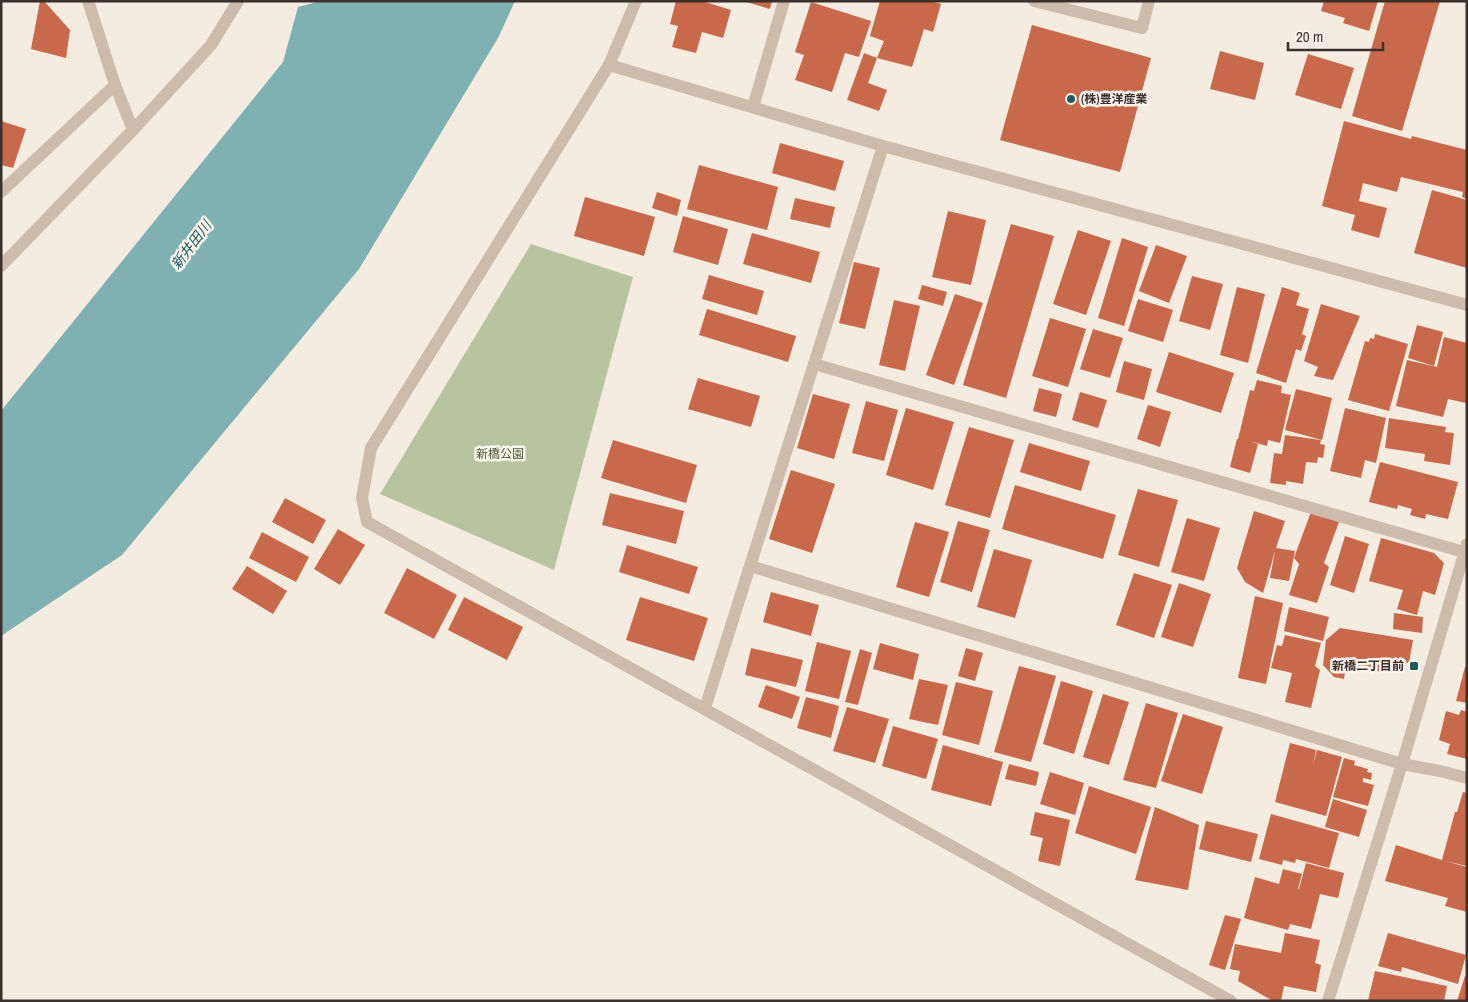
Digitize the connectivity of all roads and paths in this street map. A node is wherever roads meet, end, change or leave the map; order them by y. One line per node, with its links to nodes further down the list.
1 (88, 1): 8 (street)
2 (238, 1): 10 (street)
3 (636, 1): 7 (street)
4 (784, 1): 9 (street)
5 (1034, 1): 6 (street)
6 (1149, 1)
7 (609, 65): 9 (street); 18 (street)
8 (116, 85): 10 (street); 12 (street)
9 (753, 107): 11 (street)
10 (134, 130): 13 (street)
11 (883, 146): 14 (street); 15 (street)
12 (1, 192)
13 (1, 266)
14 (1467, 305)
15 (814, 364): 16 (street); 17 (street)
16 (1466, 550): 19 (street)
17 (750, 566): 18 (street); 19 (street)
18 (705, 708): 21 (street)
19 (1402, 764): 20 (street); 22 (street)
20 (1467, 778)
21 (1231, 1001)
22 (1328, 1001)

